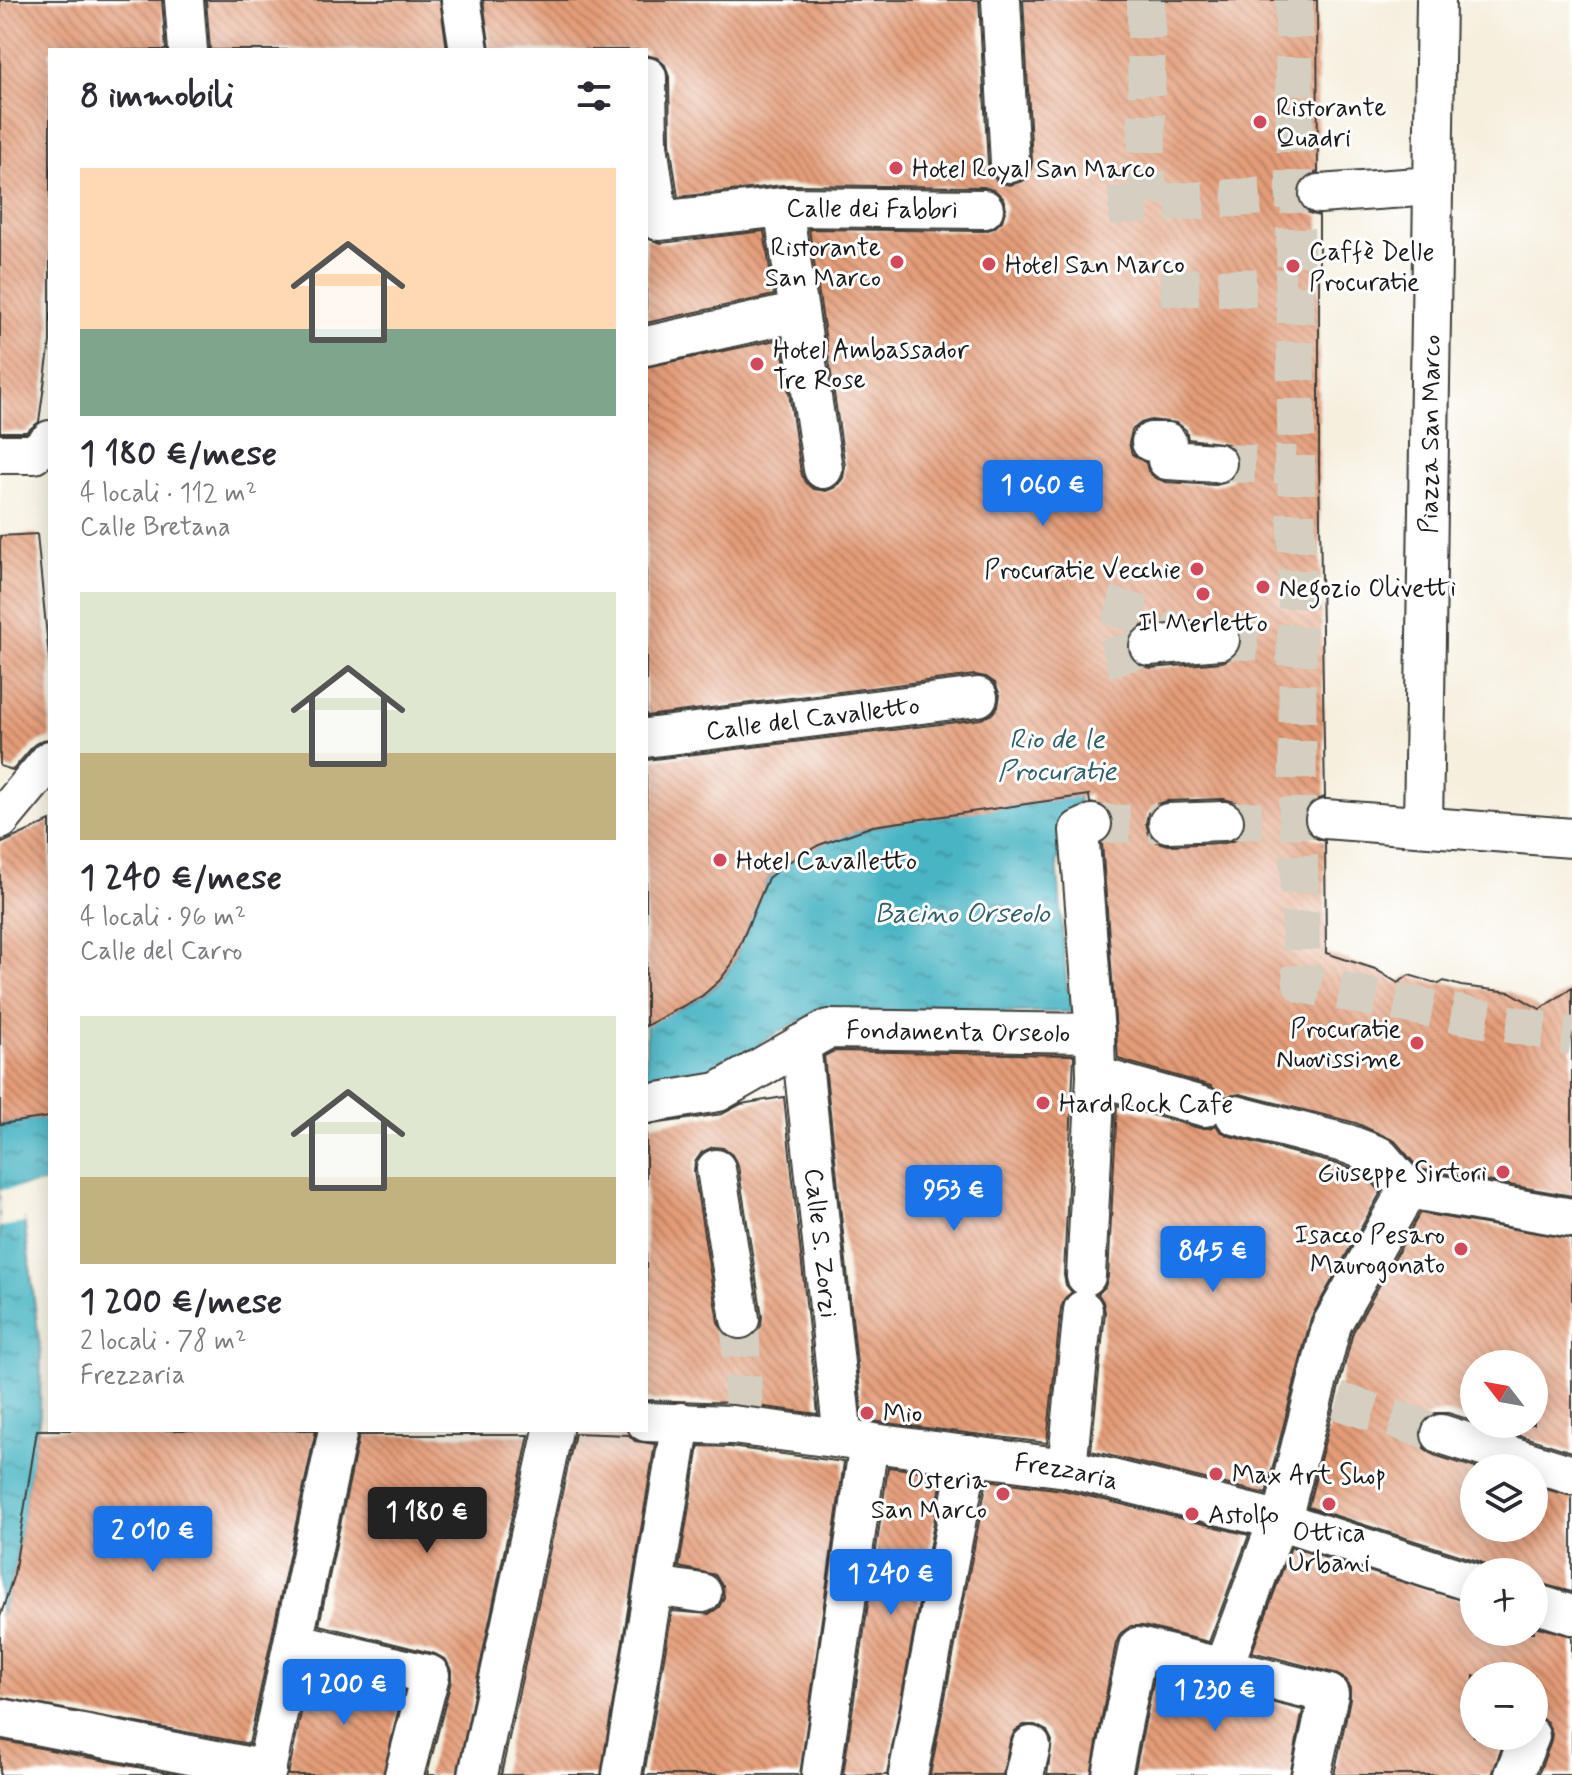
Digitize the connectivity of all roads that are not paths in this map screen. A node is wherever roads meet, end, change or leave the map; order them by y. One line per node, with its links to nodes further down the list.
1 (184, 0): 5 (street)
2 (461, 0): 6 (street)
3 (1001, 0): 8 (street)
4 (1436, 0): 9 (street, Piazza San Marco)
5 (188, 48)
6 (469, 48)
7 (648, 145): 11 (street)
8 (1010, 163)
9 (1433, 186): 10 (street); 30 (street, Piazza San Marco)
10 (1319, 194)
11 (783, 207): 12 (street, Calle dei Fabbri); 13 (street, Calle dei Fabbri)
12 (984, 209)
13 (799, 312): 14 (street); 19 (street, Calle dei Fabbri)
14 (648, 346)
15 (48, 442): 17 (street)
16 (1151, 442): 18 (street)
17 (0, 454)
18 (1217, 463)
19 (823, 469)
20 (1220, 640): 21 (street)
21 (1149, 646)
22 (978, 697): 23 (street, Calle del Cavalletto)
23 (648, 738)
24 (48, 762): 26 (street)
25 (1325, 819): 30 (street)
26 (0, 820)
27 (1224, 821): 28 (street)
28 (1168, 823)
29 (1092, 824): 32 (street)
30 (1423, 826): 31 (street)
31 (1572, 838)
32 (1095, 1033): 33 (street, Fondamenta Orseolo); 34 (street)
33 (801, 1044): 35 (street, Fondamenta Orseolo); 44 (street, Calle S. Zorzi)
34 (1096, 1076): 37 (street); 46 (street)
35 (648, 1104)
36 (716, 1169): 39 (street)
37 (1408, 1189): 38 (street); 48 (street)
38 (1572, 1218)
39 (740, 1319)
40 (664, 1422): 44 (street, Frezzaria); 50 (street)
41 (338, 1432): 54 (street)
42 (553, 1432): 60 (street)
43 (1441, 1434): 47 (street)
44 (856, 1441): 45 (street, Frezzaria); 62 (street, Calle S. Zorzi)
45 (969, 1455): 46 (street, Frezzaria); 63 (street)
46 (1067, 1468): 48 (street, Frezzaria)
47 (1572, 1475)
48 (1282, 1512): 49 (street, Frezzaria); 55 (street)
49 (1460, 1578)
50 (654, 1586): 51 (street); 61 (street)
51 (702, 1593)
52 (1548, 1607): 53 (street)
53 (1572, 1615)
54 (294, 1642): 58 (street); 59 (street)
55 (1225, 1661): 64 (street); 65 (street)
56 (0, 1718): 58 (street)
57 (1524, 1750): 66 (street)
58 (266, 1772)
59 (404, 1775)
60 (478, 1775)
61 (622, 1775)
62 (821, 1775)
63 (908, 1775)
64 (1112, 1775)
65 (1311, 1775)
66 (1514, 1775)

